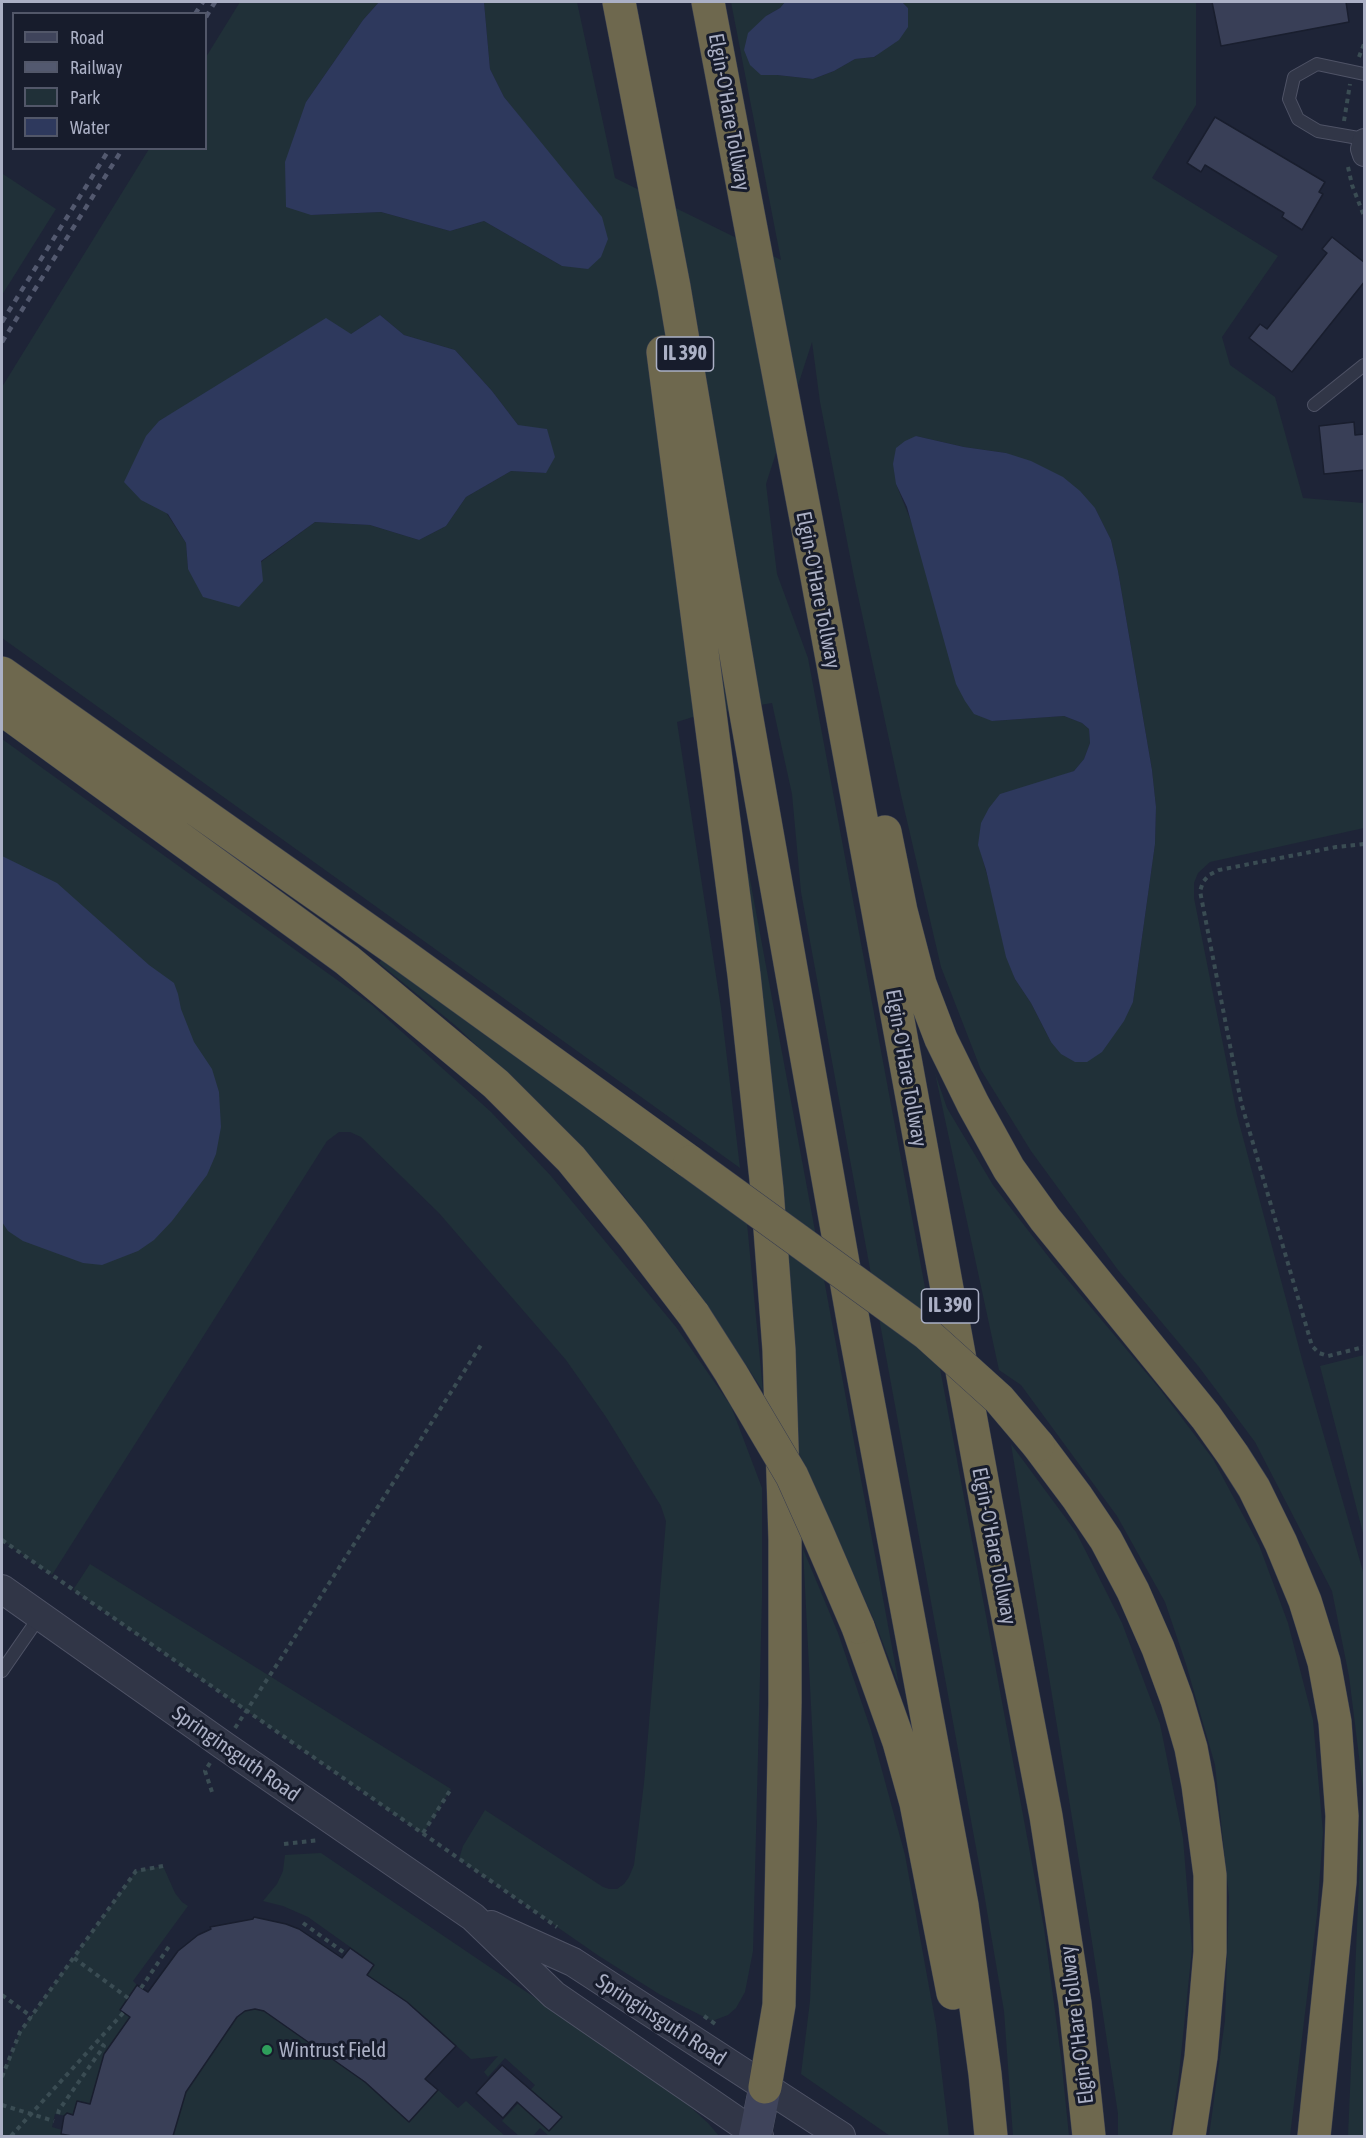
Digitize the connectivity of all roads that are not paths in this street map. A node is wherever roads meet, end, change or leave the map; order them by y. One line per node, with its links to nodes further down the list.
1 (604, 2): 16 (highway)
2 (620, 2): 20 (highway, IL 390)
3 (708, 2): 9 (highway, Elgin-O'Hare Tollway / IL 390)
4 (1365, 74): 5 (lane)
5 (1365, 139): 6 (street)
6 (1365, 155)
7 (1365, 365): 8 (lane)
8 (1314, 405)
9 (815, 566): 21 (highway, Elgin-O'Hare Tollway / IL 390); 23 (highway)
10 (2, 673): 22 (highway, bridge)
11 (2, 709): 19 (highway, bridge)
12 (2, 1588): 13 (street, Springinsguth Road)
13 (40, 1616): 14 (lane); 15 (street, Springinsguth Road)
14 (2, 1671)
15 (473, 1917): 16 (street, Springinsguth Road); 17 (street, Springinsguth Road)
16 (765, 2087): 17 (main road); 18 (street, Springinsguth Road)
17 (757, 2136)
18 (841, 2136)
19 (971, 2136)
20 (991, 2136)
21 (1089, 2136)
22 (1189, 2136)
23 (1314, 2136)

